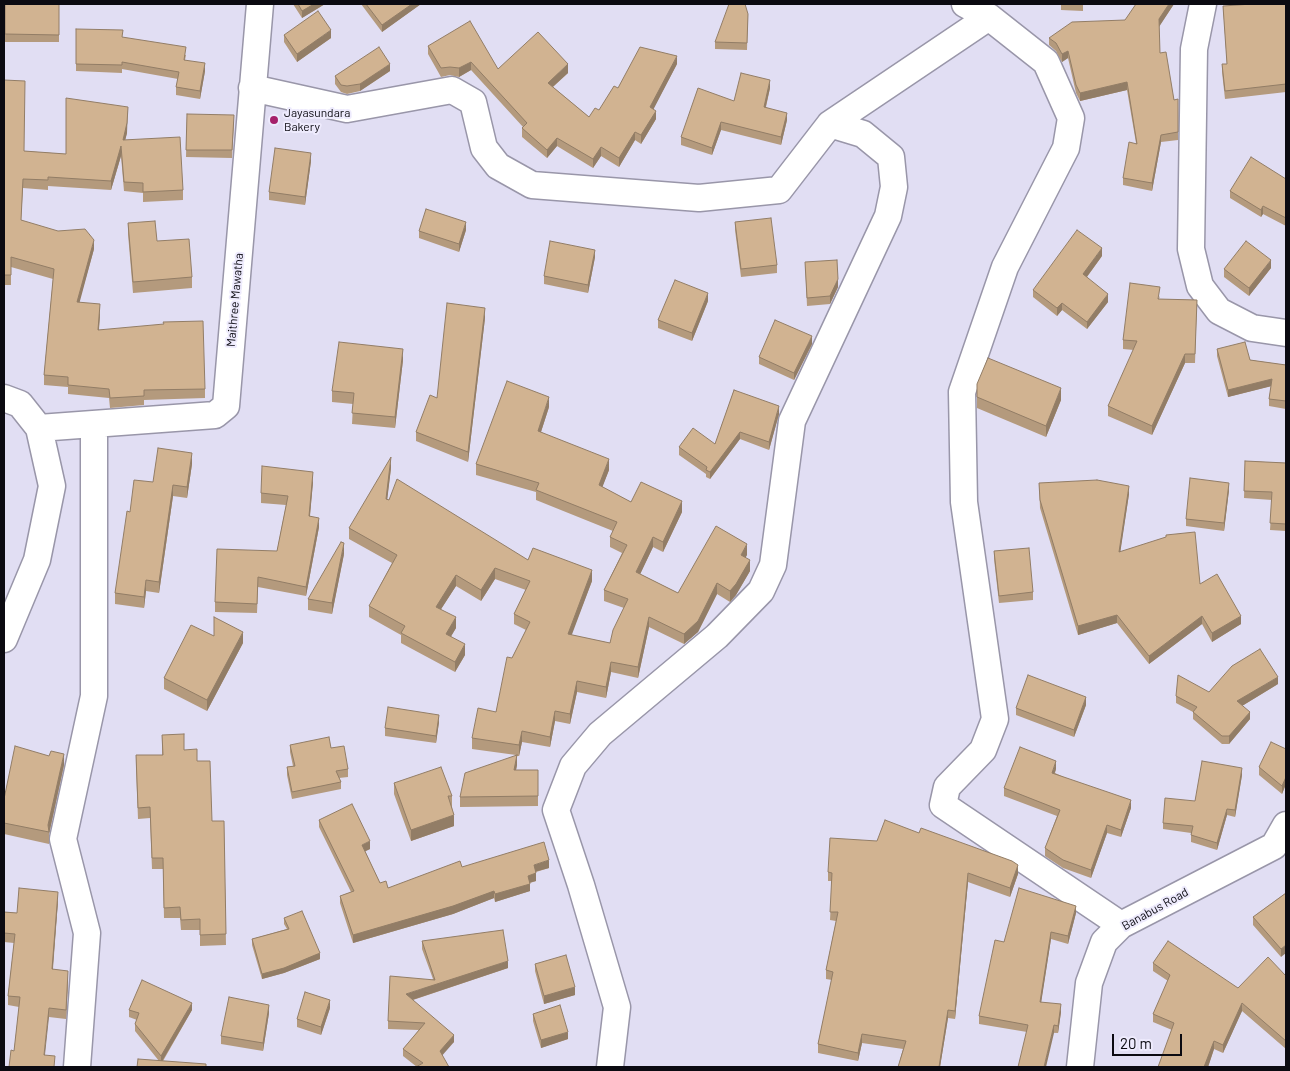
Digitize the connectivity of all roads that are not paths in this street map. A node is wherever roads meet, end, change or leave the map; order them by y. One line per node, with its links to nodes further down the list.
1 (260, 4): 5 (street, Maithree Mawatha)
2 (964, 4): 4 (street)
3 (1203, 4): 7 (street)
4 (989, 17): 6 (street); 13 (street)
5 (252, 88): 6 (street); 9 (street, Maithree Mawatha)
6 (830, 124): 15 (street)
7 (1286, 333)
8 (4, 398): 10 (street)
9 (94, 424): 10 (street, Maithree Mawatha); 14 (street)
10 (38, 428): 11 (street)
11 (4, 639)
12 (1286, 825): 13 (street, Banabus Road)
13 (1121, 925): 16 (street, Banabus Road)
14 (77, 1067)
15 (610, 1067)
16 (1080, 1067)

